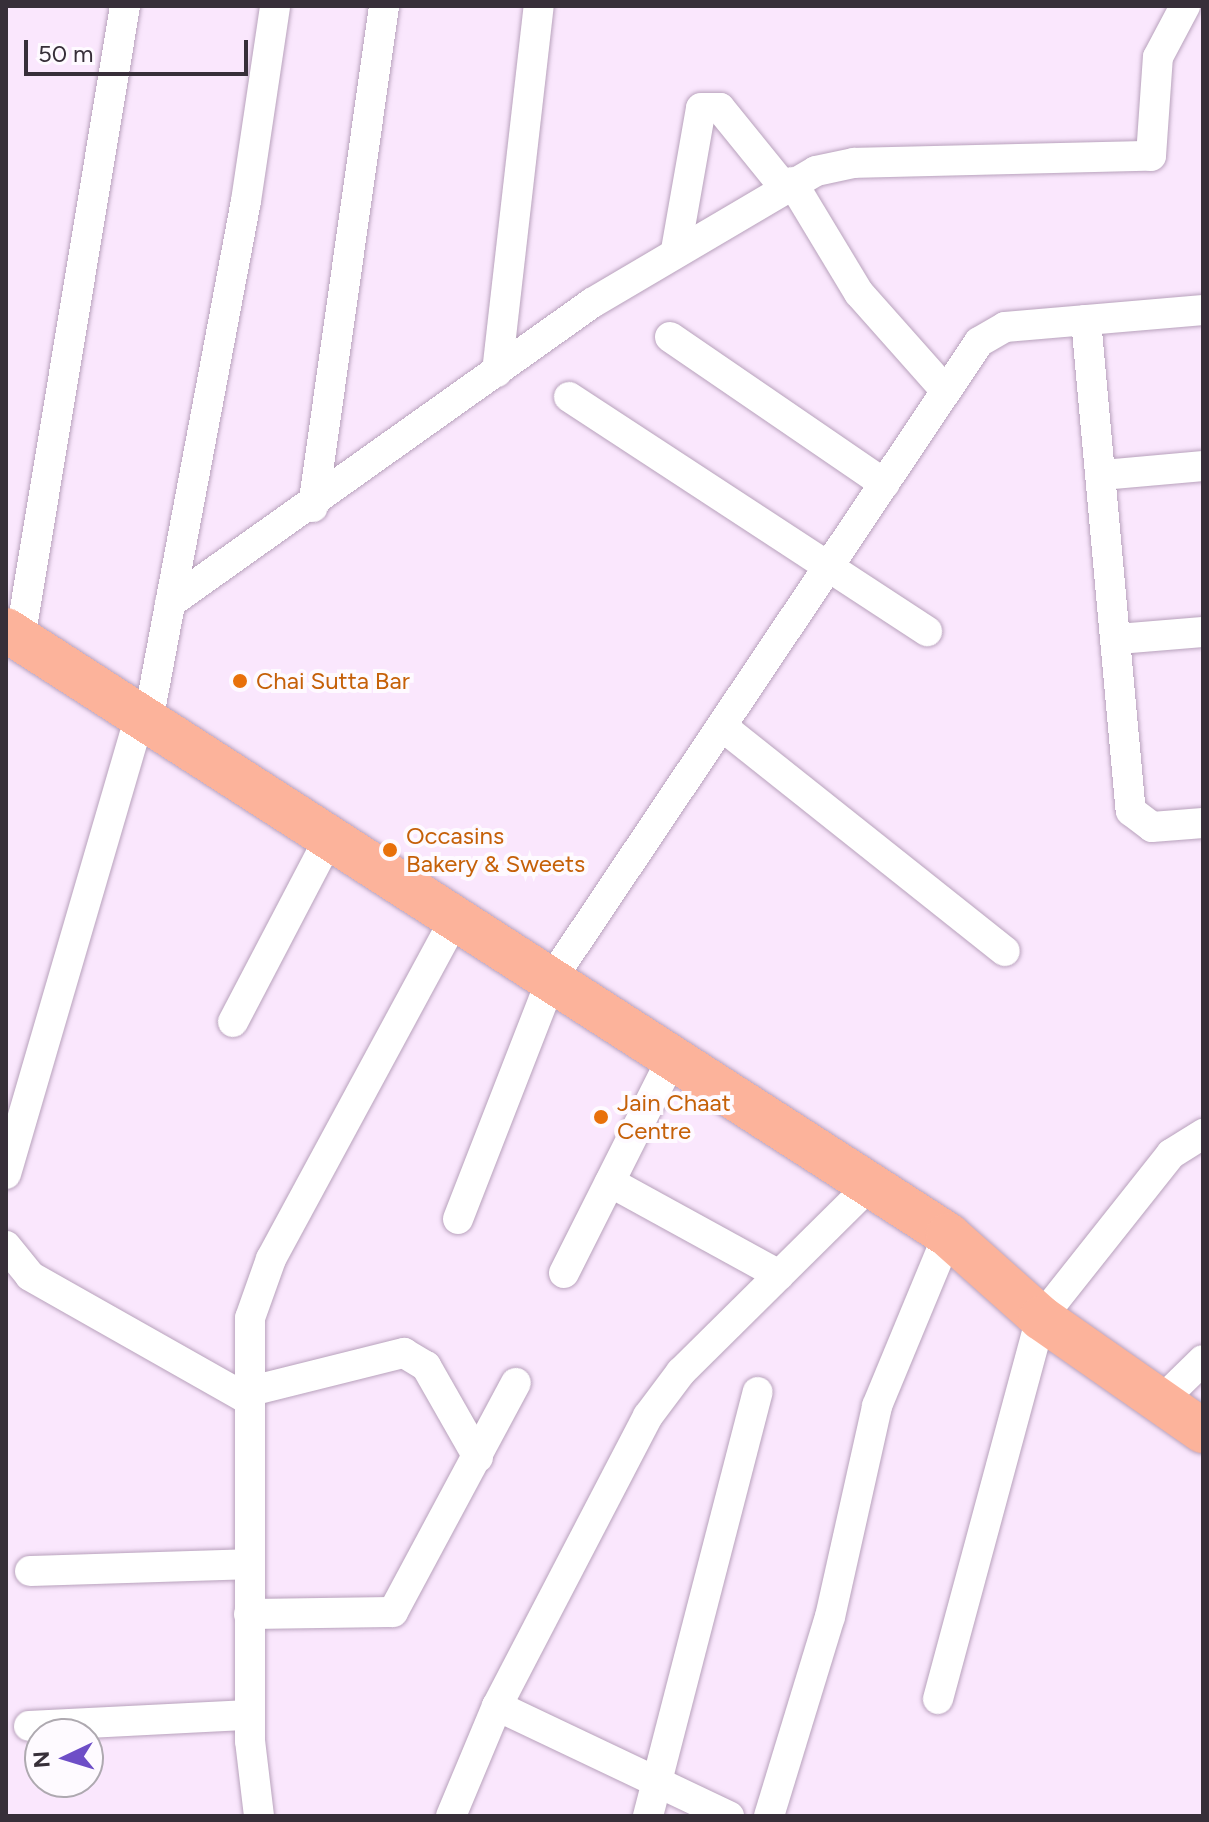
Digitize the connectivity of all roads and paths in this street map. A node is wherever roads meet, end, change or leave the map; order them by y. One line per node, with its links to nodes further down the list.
1 (125, 6): 22 (street)
2 (275, 6): 19 (street)
3 (384, 6): 17 (street)
4 (539, 6): 11 (street)
5 (1185, 6): 6 (street)
6 (788, 184): 7 (street); 7 (street); 12 (street)
7 (676, 250): 11 (street)
8 (1203, 310): 9 (street)
9 (1086, 320): 12 (street); 15 (street)
10 (670, 337): 16 (street)
11 (497, 372): 17 (street)
12 (946, 391): 16 (street)
13 (569, 397): 18 (street)
14 (1203, 466): 15 (street)
15 (1102, 475): 23 (street)
16 (885, 484): 18 (street)
17 (313, 507): 19 (street)
18 (832, 567): 20 (street); 25 (street)
19 (170, 603): 24 (street)
20 (927, 631)
21 (1203, 632): 23 (street)
22 (13, 634): 24 (highway)
23 (1118, 639): 26 (street)
24 (144, 718): 27 (highway); 34 (street)
25 (723, 727): 29 (street); 30 (street)
26 (1203, 823)
27 (329, 838): 28 (highway); 31 (street)
28 (455, 918): 30 (highway); 46 (street)
29 (1005, 951)
30 (551, 980): 32 (highway); 37 (street)
31 (233, 1022)
32 (672, 1058): 35 (street); 36 (highway)
33 (1203, 1134): 42 (street)
34 (6, 1174)
35 (610, 1182): 40 (street); 41 (street)
36 (870, 1185): 38 (highway); 41 (street)
37 (458, 1219)
38 (948, 1235): 42 (highway); 62 (street)
39 (7, 1251): 46 (street)
40 (564, 1273)
41 (779, 1275): 54 (street)
42 (1041, 1318): 47 (highway); 53 (street)
43 (1203, 1360): 47 (street)
44 (516, 1383): 49 (street)
45 (758, 1392): 57 (street)
46 (247, 1395): 49 (street); 50 (street)
47 (1157, 1405): 48 (highway)
48 (1203, 1431)
49 (478, 1457): 52 (street)
50 (248, 1564): 51 (street); 52 (street)
51 (30, 1571)
52 (249, 1614): 55 (street)
53 (938, 1699)
54 (497, 1706): 57 (street); 59 (street)
55 (249, 1715): 56 (street); 58 (street)
56 (104, 1722)
57 (657, 1782): 60 (street); 61 (street)
58 (259, 1816)
59 (451, 1816)
60 (648, 1816)
61 (729, 1816)
62 (769, 1816)

